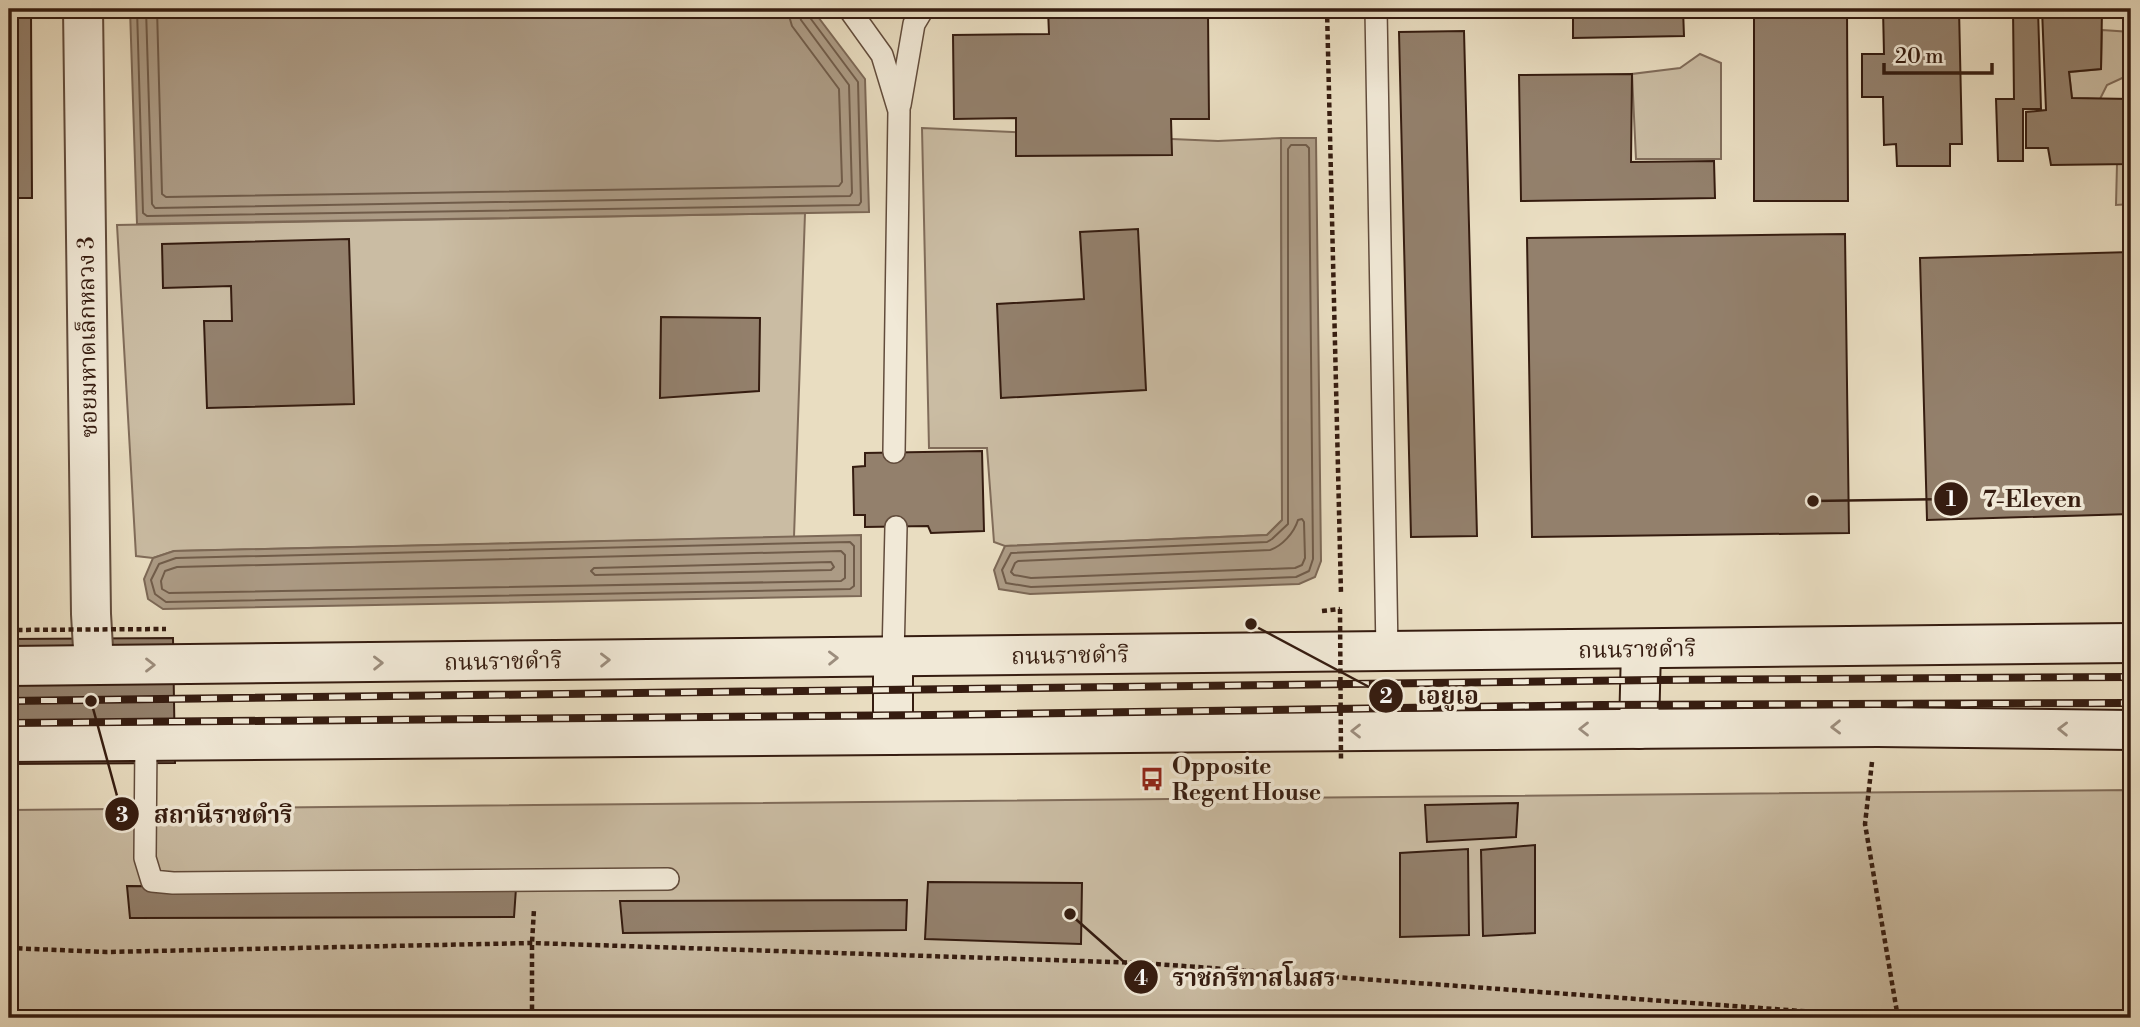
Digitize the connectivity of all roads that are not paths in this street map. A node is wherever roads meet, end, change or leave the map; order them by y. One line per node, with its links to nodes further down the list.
1 (83, 9): 12 (main road, ซอยมหาดเล็กหลวง 3)
2 (849, 9): 5 (lane)
3 (923, 9): 5 (lane)
4 (1376, 9): 10 (lane)
5 (900, 111): 6 (lane)
6 (894, 452)
7 (896, 527): 11 (lane)
8 (2131, 643): 9 (main road, ถนนราชดำริ)
9 (1641, 649): 10 (main road, ถนนราชดำริ); 14 (main road)
10 (1387, 652): 11 (main road, ถนนราชดำริ)
11 (893, 657): 12 (main road, ถนนราชดำริ, one-way to 11); 16 (main road)
12 (94, 665): 13 (main road, ถนนราชดำริ)
13 (9, 666)
14 (1639, 729): 15 (main road, one-way to 14); 16 (main road, one-way to 16)
15 (2131, 730)
16 (893, 735): 17 (main road)
17 (146, 741): 18 (main road); 19 (lane)
18 (9, 742)
19 (668, 879)

